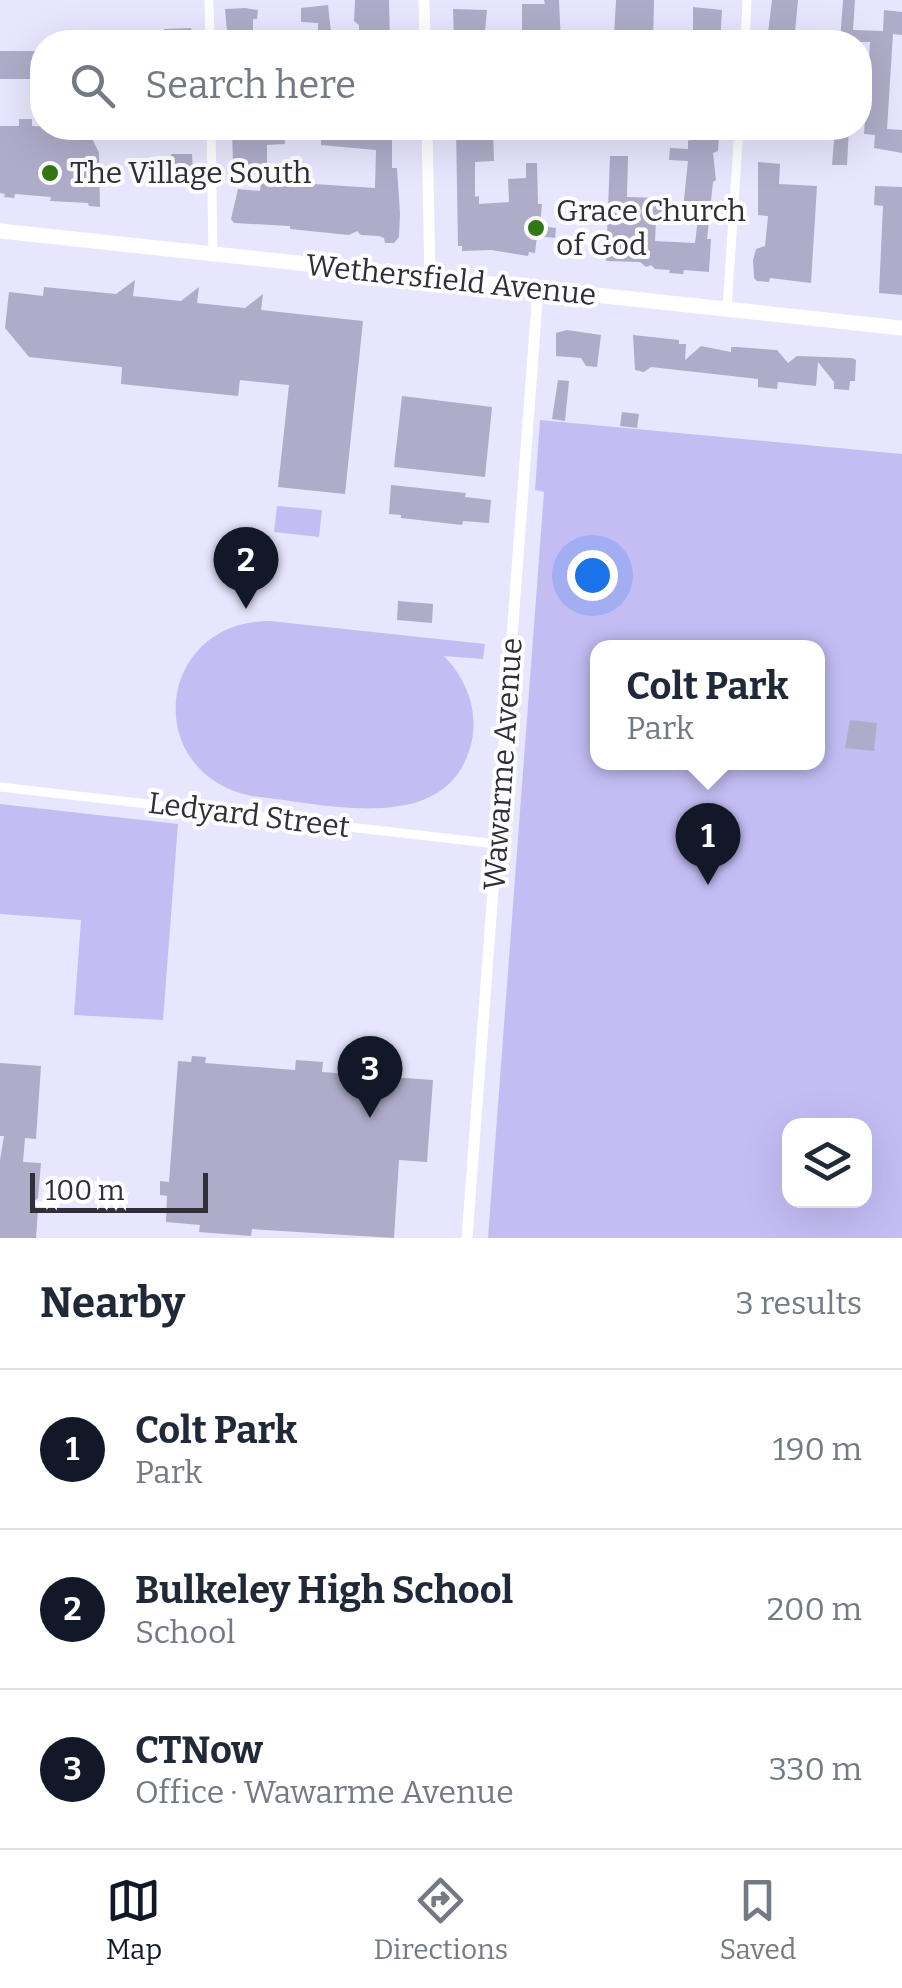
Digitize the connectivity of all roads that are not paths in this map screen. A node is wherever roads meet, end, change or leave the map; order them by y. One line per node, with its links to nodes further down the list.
1 (210, 0): 4 (street)
2 (424, 0): 5 (street)
3 (747, 0): 6 (street)
4 (210, 30)
5 (425, 30)
6 (745, 30)
7 (211, 140): 11 (street)
8 (427, 140): 12 (street)
9 (738, 140): 14 (street)
10 (0, 232): 11 (main road, Wethersfield Avenue)
11 (212, 254): 12 (main road, Wethersfield Avenue)
12 (430, 278): 13 (main road, Wethersfield Avenue)
13 (538, 289): 14 (main road, Wethersfield Avenue); 17 (street, Wawarme Avenue)
14 (727, 309): 15 (main road, Wethersfield Avenue)
15 (902, 328)
16 (0, 787): 17 (street, Ledyard Street)
17 (497, 844): 20 (street, Wawarme Avenue)
18 (38, 1204): 19 (lane)
19 (56, 1206)
20 (467, 1238)

